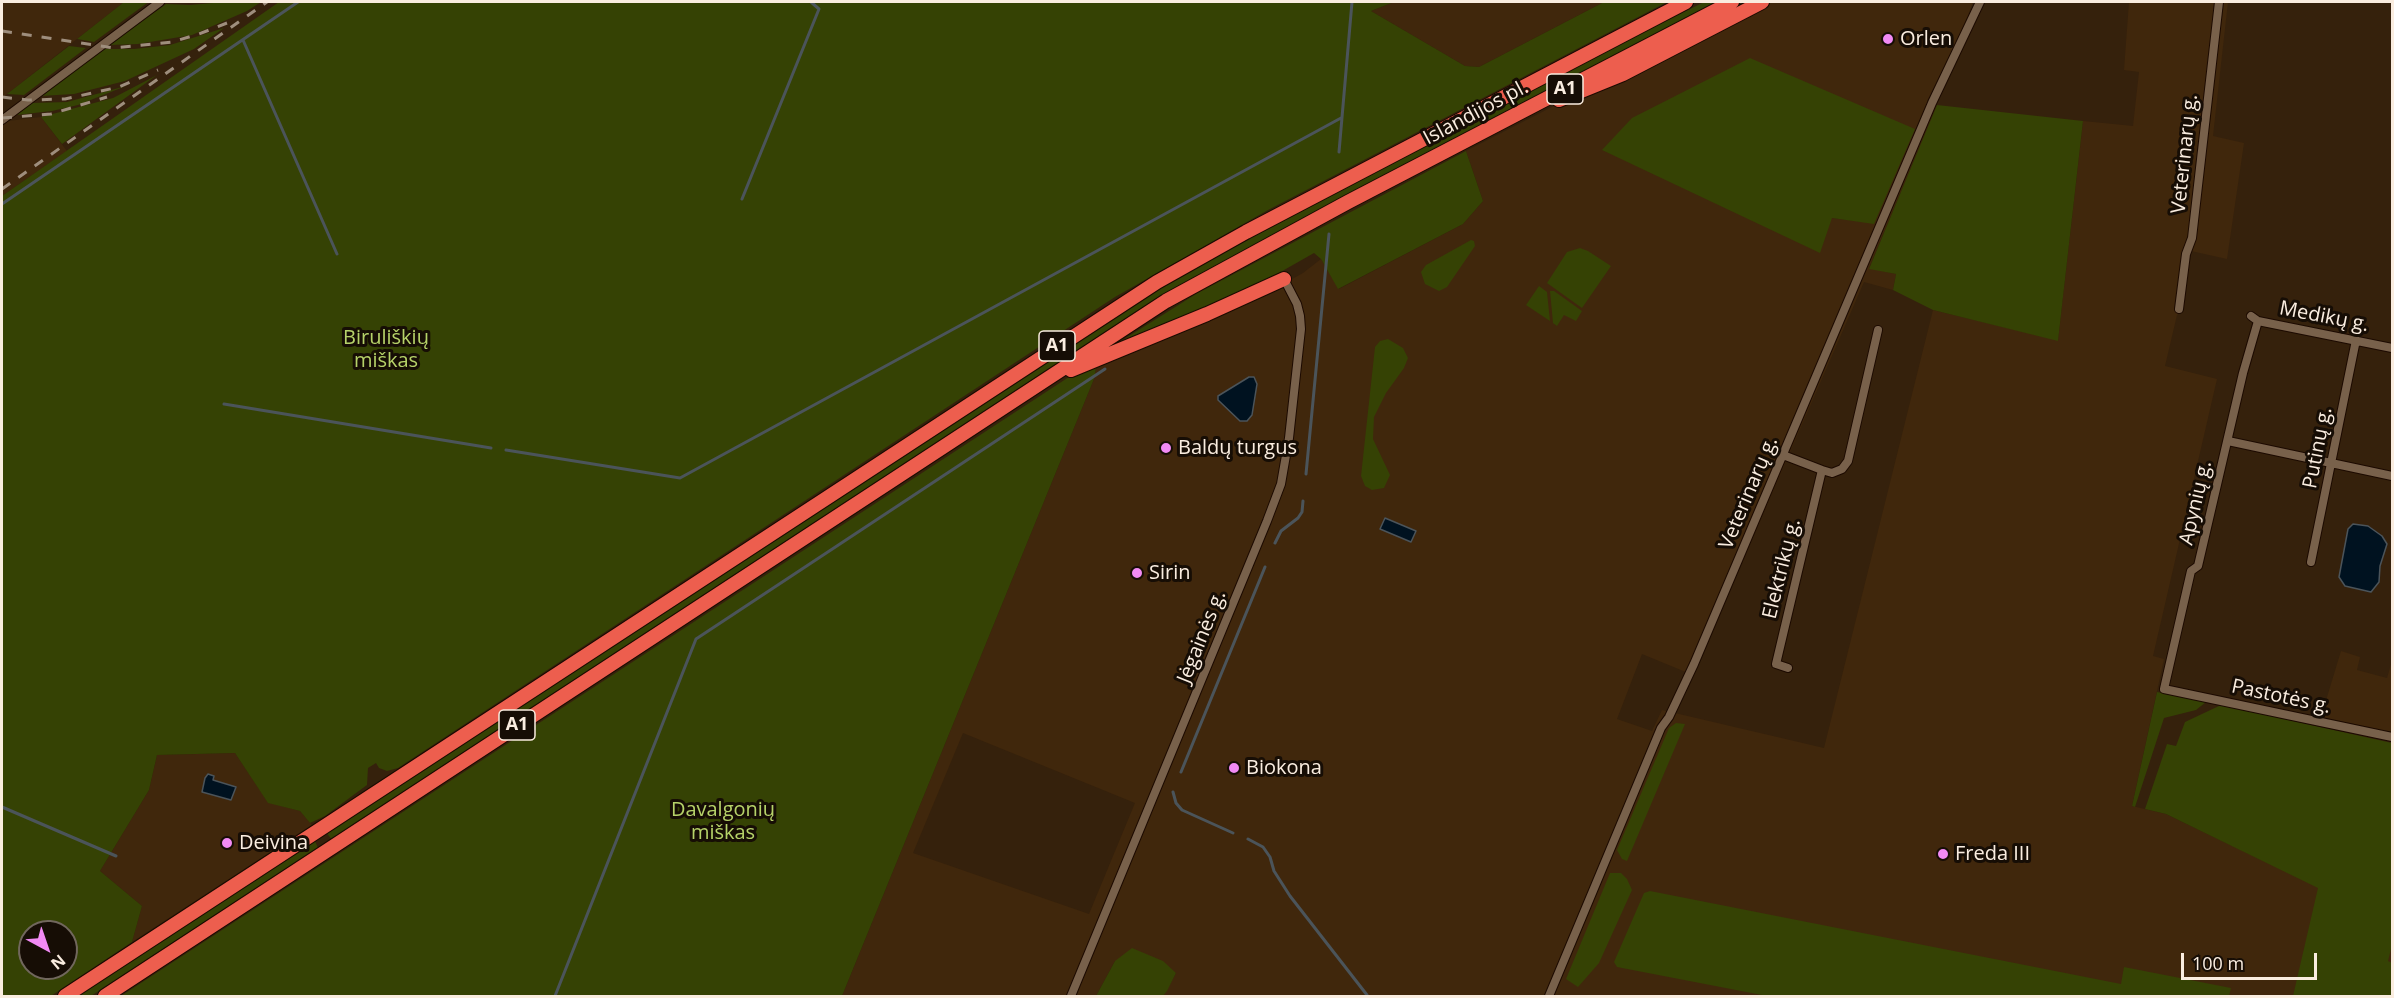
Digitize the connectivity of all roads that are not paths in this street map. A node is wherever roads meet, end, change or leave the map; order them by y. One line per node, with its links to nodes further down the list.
1 (160, 2): 7 (street)
2 (1686, 2): 25 (highway, Islandijos pl. / A1)
3 (1732, 2): 8 (highway, Islandijos pl. / A1)
4 (1762, 2): 8 (highway)
5 (1980, 2): 17 (street, Veterinarų g.)
6 (2219, 2): 10 (street, Veterinarų g.)
7 (2, 120)
8 (1482, 132): 15 (highway, Islandijos pl. / A1)
9 (1284, 279): 15 (highway); 27 (street, Jėgainės g.)
10 (2179, 309)
11 (2254, 318): 13 (street, Medikų g.); 16 (street, Apynių g.)
12 (1878, 330): 19 (street)
13 (2356, 340): 14 (street, Medikų g.); 18 (street, Putinų g.)
14 (2392, 348)
15 (1041, 382): 26 (highway, A1)
16 (2228, 441): 18 (street); 23 (street, Apynių g.)
17 (1783, 455): 19 (street); 28 (street, Veterinarų g.)
18 (2332, 464): 20 (street); 21 (street, Putinų g.)
19 (1822, 470): 22 (street, Elektrikų g.)
20 (2392, 477)
21 (2311, 562)
22 (1788, 668)
23 (2164, 689): 24 (street, Pastotės g.)
24 (2392, 737)
25 (65, 996)
26 (105, 996)
27 (1071, 996)
28 (1549, 996)

